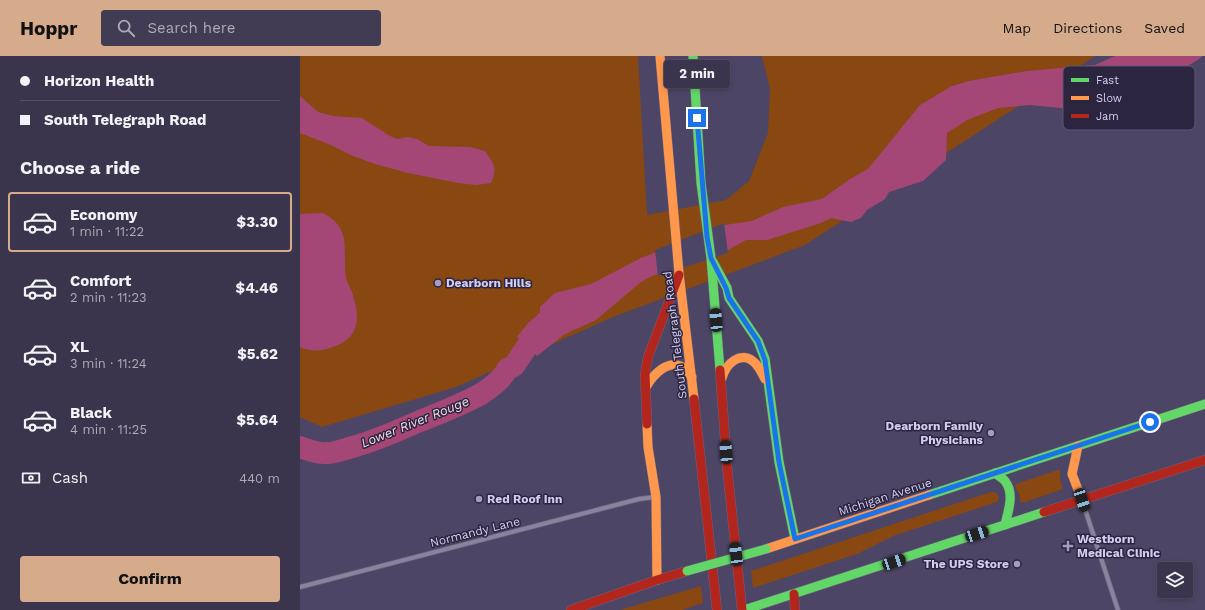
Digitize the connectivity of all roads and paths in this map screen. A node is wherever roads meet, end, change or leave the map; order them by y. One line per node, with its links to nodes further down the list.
1 (660, 56): 4 (main road, South Telegraph Road)
2 (693, 56): 3 (main road)
3 (711, 258): 6 (main road); 7 (main road)
4 (679, 273): 5 (main road, South Telegraph Road); 8 (main road)
5 (692, 376): 8 (main road); 21 (main road, South Telegraph Road)
6 (721, 382): 7 (main road); 22 (main road)
7 (767, 382): 16 (main road)
8 (645, 391): 13 (main road)
9 (1205, 404): 10 (main road, Michigan Avenue)
10 (1078, 446): 12 (main road, Michigan Avenue); 14 (main road)
11 (1205, 460): 14 (main road)
12 (995, 473): 15 (main road); 16 (main road, Michigan Avenue)
13 (656, 497): 17 (main road); 18 (street, Normandy Lane)
14 (1082, 500): 15 (main road); 24 (street)
15 (1005, 525): 19 (main road)
16 (795, 539): 17 (main road, Michigan Avenue, bridge)
17 (657, 580): 20 (main road, Michigan Avenue)
18 (300, 587)
19 (794, 594): 22 (main road); 23 (main road)
20 (571, 610)
21 (717, 610)
22 (743, 610)
23 (795, 610)
24 (1118, 610)

